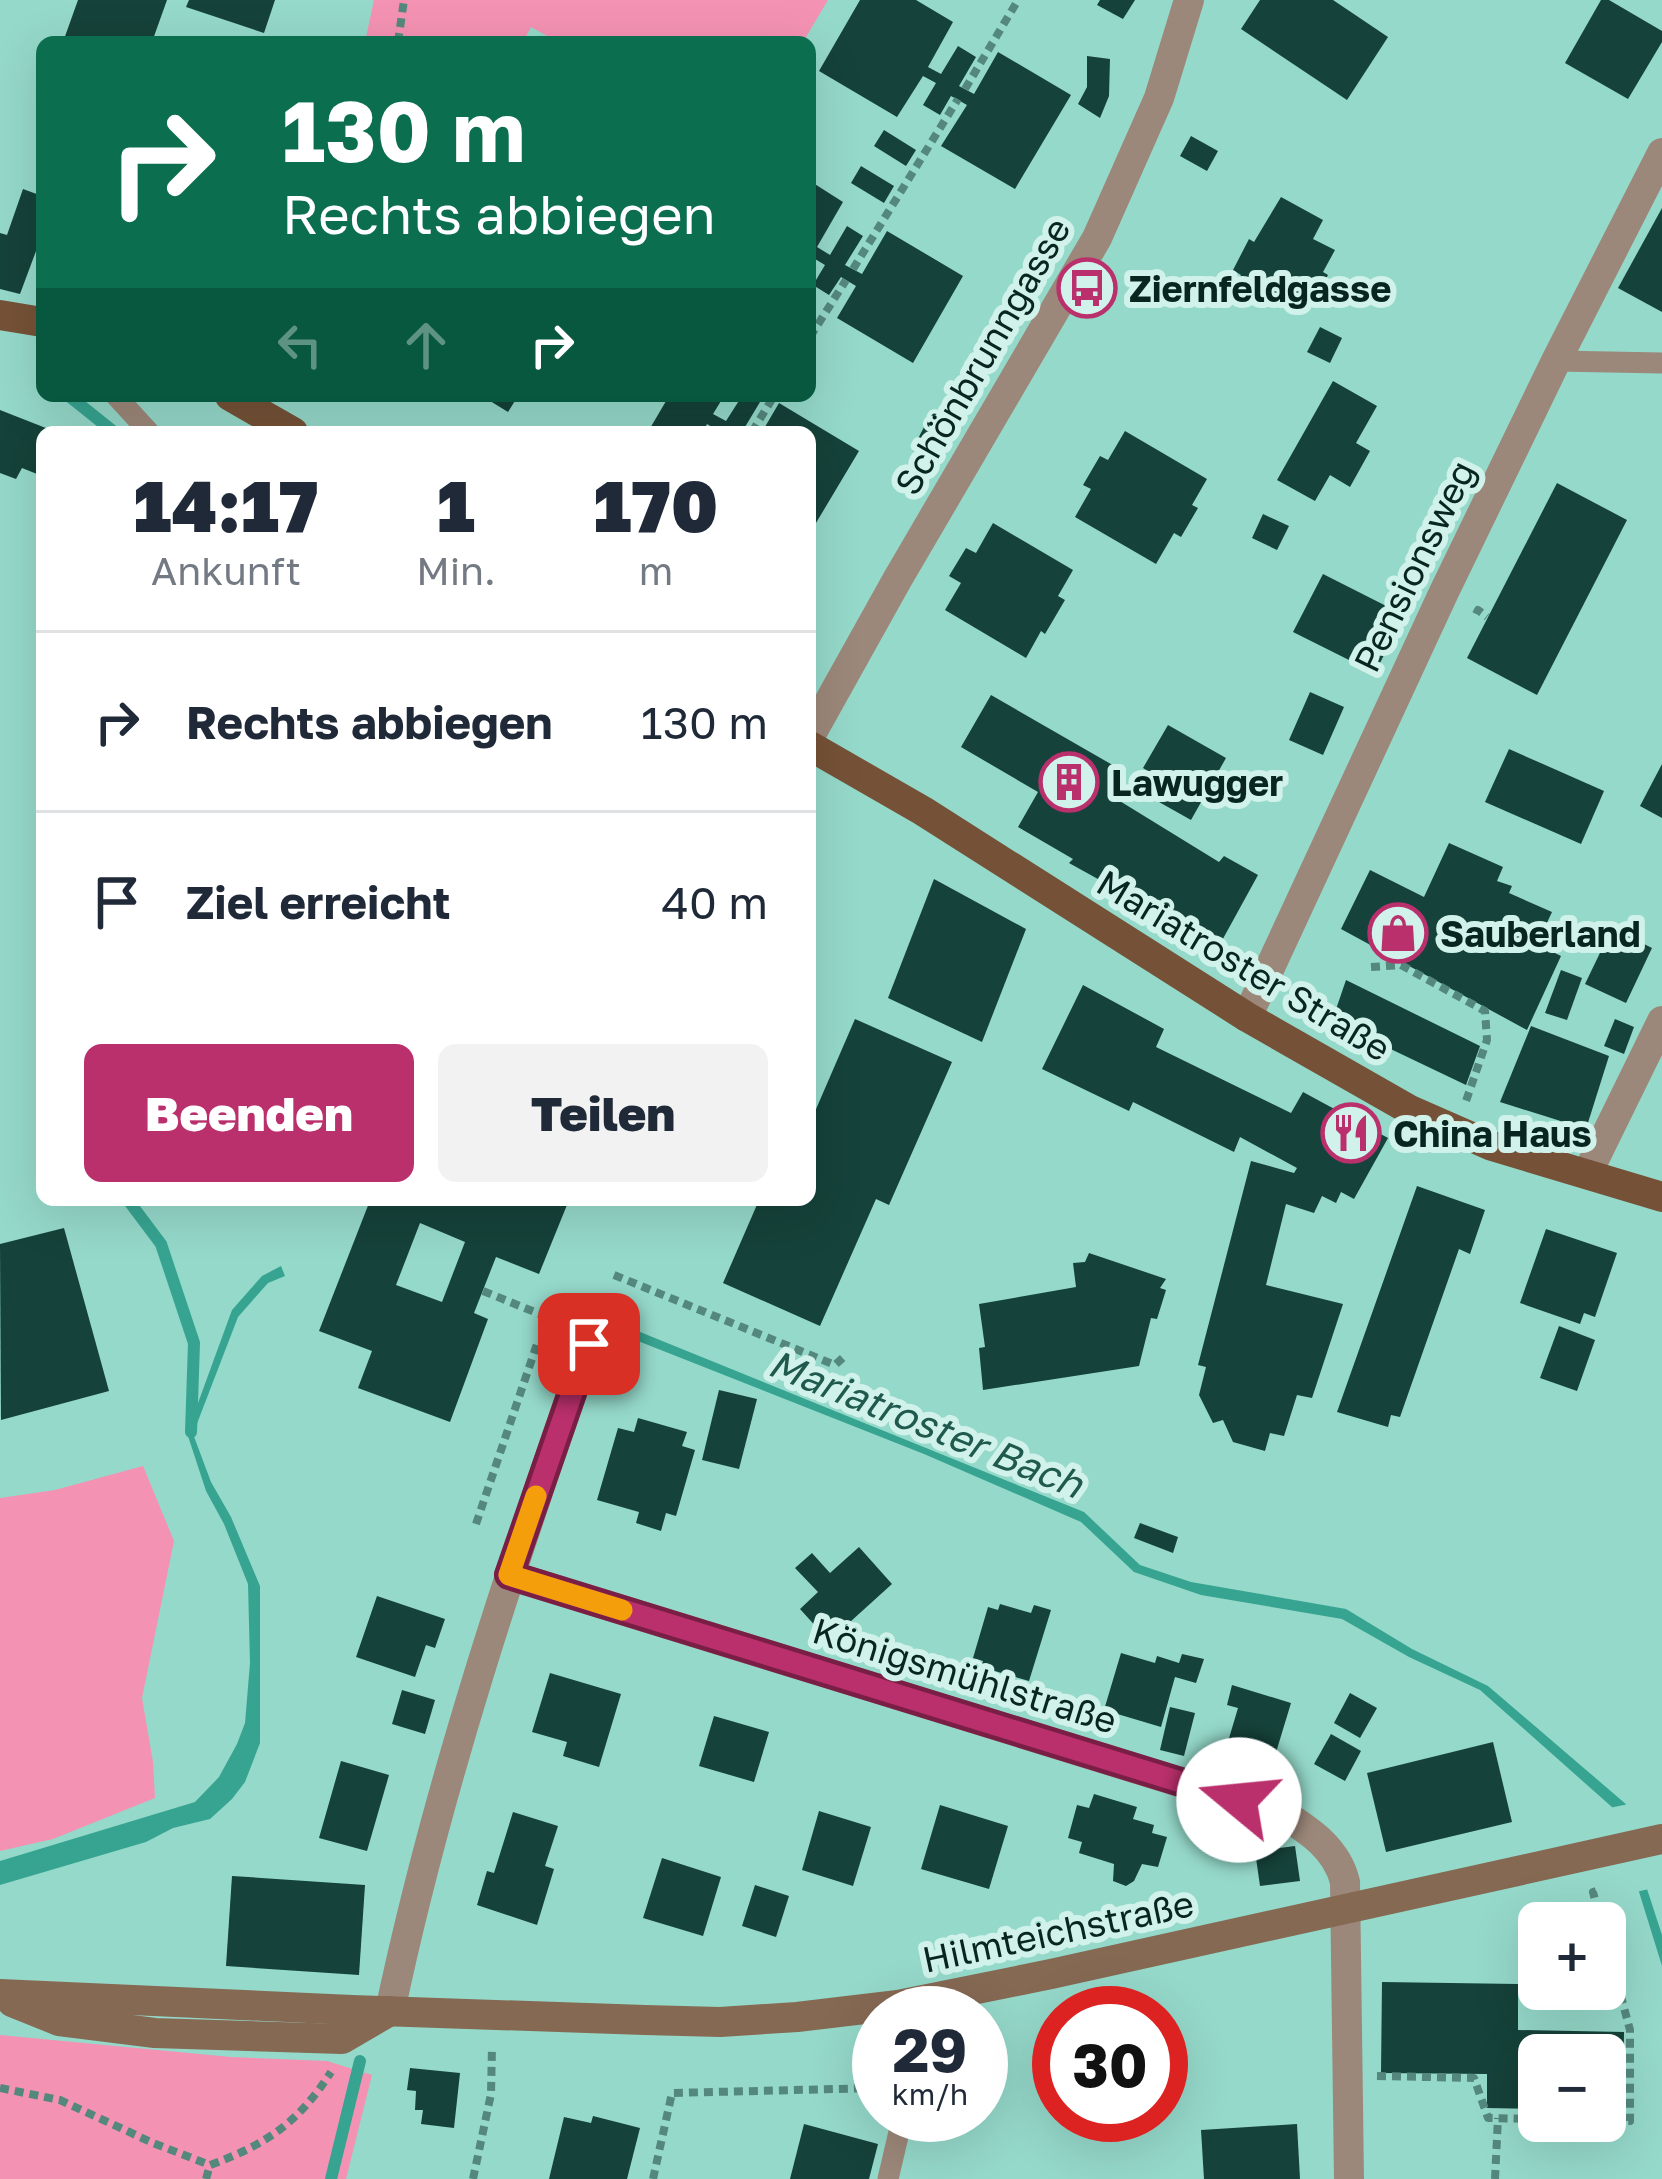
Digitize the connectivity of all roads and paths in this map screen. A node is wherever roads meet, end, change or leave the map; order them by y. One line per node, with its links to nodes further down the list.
1 (404, 0): 4 (path)
2 (1018, 0): 5 (path)
3 (1190, 0): 17 (street, Schönbrunngasse)
4 (399, 36)
5 (965, 89)
6 (958, 99): 8 (path)
7 (1662, 153): 11 (street, Pensionsweg)
8 (853, 269)
9 (847, 280): 10 (path)
10 (816, 329)
11 (1556, 362): 12 (lane); 20 (street, Pensionsweg)
12 (1662, 363)
13 (122, 402): 15 (lane)
14 (240, 402): 16 (main road)
15 (144, 426)
16 (282, 426)
17 (816, 725)
18 (816, 750): 20 (main road, Mariatroster Straße)
19 (1372, 967): 22 (path)
20 (1246, 1017): 23 (main road, Mariatroster Straße)
21 (1662, 1021): 23 (street)
22 (1466, 1103)
23 (1586, 1174): 24 (main road, Mariatroster Straße)
24 (1662, 1197)
25 (614, 1275): 30 (path)
26 (483, 1291): 27 (path)
27 (548, 1317)
28 (538, 1341): 31 (path)
29 (589, 1344): 32 (street)
30 (847, 1354)
31 (476, 1524)
32 (509, 1575): 36 (street, Königsmühlstraße); 40 (street)
33 (1657, 1840): 36 (main road, Hilmteichstraße)
34 (1593, 1892): 35 (path)
35 (1596, 1902)
36 (1347, 1906): 37 (main road, Hilmteichstraße); 56 (street, Königsmühlstraße)
37 (1001, 1986)
38 (0, 1995): 40 (main road, Hilmteichstraße)
39 (1625, 2010): 49 (path)
40 (390, 2012): 42 (main road, Hilmteichstraße)
41 (852, 2013): 42 (main road, Hilmteichstraße)
42 (493, 2014): 53 (path)
43 (337, 2056): 51 (path)
44 (1364, 2075): 47 (path)
45 (0, 2088): 51 (path)
46 (852, 2089): 54 (path)
47 (1498, 2118): 48 (path); 57 (path)
48 (1518, 2118)
49 (1626, 2121)
50 (897, 2142): 55 (lane)
51 (210, 2165): 52 (path)
52 (206, 2179)
53 (473, 2179)
54 (653, 2179)
55 (888, 2179)
56 (1349, 2179)
57 (1495, 2179)

